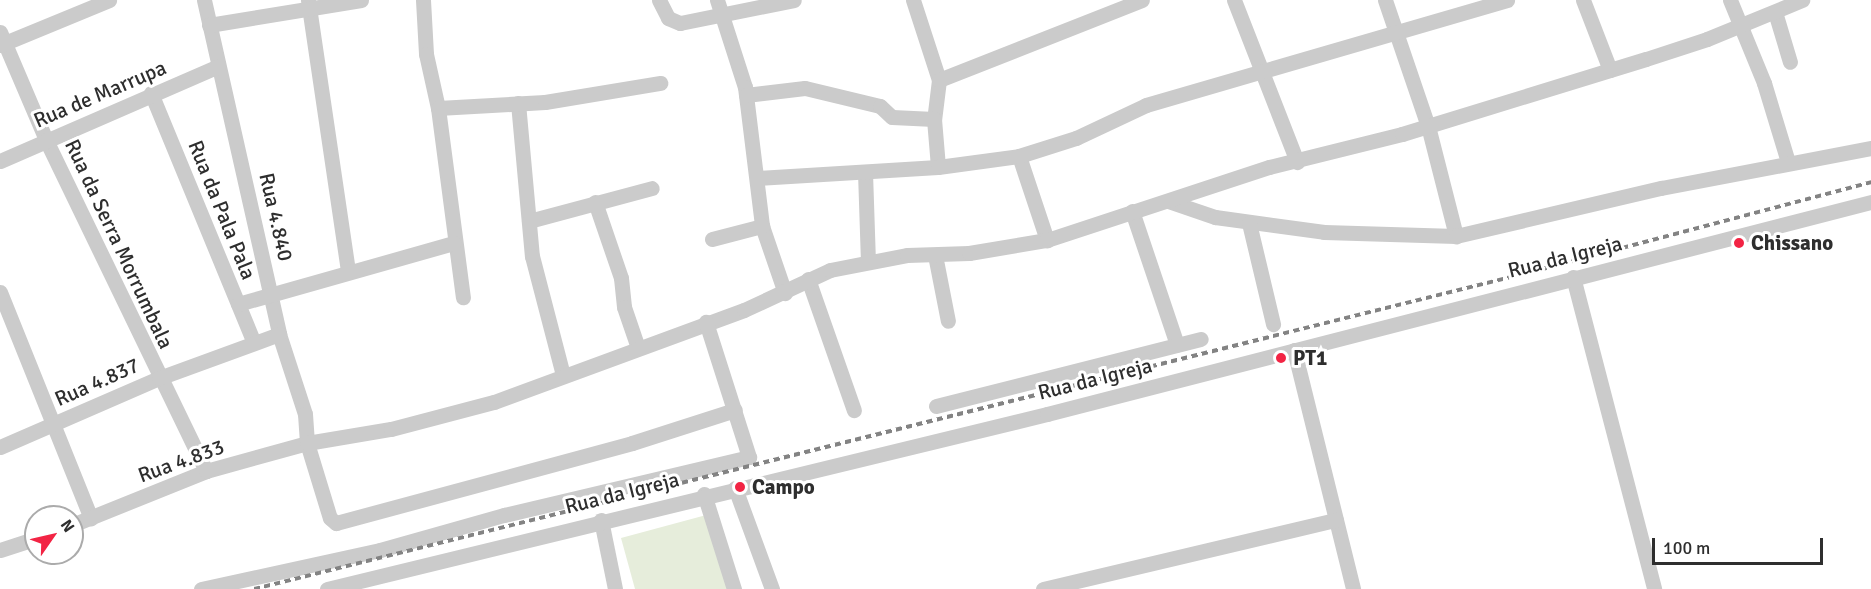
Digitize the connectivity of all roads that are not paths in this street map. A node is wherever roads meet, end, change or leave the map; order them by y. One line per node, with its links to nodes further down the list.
1 (109, 0): 22 (street)
2 (204, 0): 19 (street, Rua 4.840)
3 (361, 0): 16 (street)
4 (423, 0): 32 (street)
5 (659, 0): 18 (street)
6 (717, 0): 18 (street)
7 (794, 0): 18 (street)
8 (914, 0): 27 (street)
9 (1142, 0): 27 (street)
10 (1234, 0): 26 (street)
11 (1385, 0): 21 (street)
12 (1507, 0): 21 (street)
13 (1583, 0): 25 (street)
14 (1730, 0): 20 (street)
15 (1802, 0): 17 (street, Rua 4.833)
16 (309, 3): 19 (street); 58 (street)
17 (1775, 12): 20 (street, Rua 4.833); 23 (street)
18 (724, 15): 30 (street)
19 (209, 25): 24 (street, Rua 4.840)
20 (1741, 26): 25 (street, Rua 4.833); 40 (street)
21 (1396, 34): 26 (street); 34 (street)
22 (2, 40): 35 (street, Rua da Serra Morrumbala)
23 (1790, 62)
24 (218, 66): 29 (street, Rua de Marrupa); 62 (street, Rua 4.840)
25 (1610, 70): 34 (street, Rua 4.833)
26 (1265, 73): 37 (street); 39 (street)
27 (939, 80): 33 (street)
28 (660, 83): 31 (street)
29 (152, 93): 35 (street, Rua de Marrupa); 65 (street, Rua da Pala Pala)
30 (746, 95): 33 (street); 43 (street)
31 (518, 103): 32 (street); 49 (street)
32 (438, 108): 55 (street)
33 (934, 119): 41 (street)
34 (1428, 126): 39 (street, Rua 4.833); 52 (street)
35 (46, 140): 38 (street, Rua de Marrupa); 76 (street, Rua da Serra Morrumbala)
36 (1871, 148): 40 (street)
37 (1019, 156): 41 (street); 54 (street)
38 (0, 161)
39 (1298, 162): 45 (street, Rua 4.833)
40 (1788, 162): 52 (street)
41 (938, 167): 42 (street)
42 (865, 172): 43 (street); 57 (street)
43 (759, 178): 51 (street)
44 (652, 188): 46 (street)
45 (1168, 201): 48 (street, Rua 4.833); 50 (street)
46 (595, 202): 49 (street); 73 (street)
47 (1871, 202): 59 (street, Rua da Igreja)
48 (1131, 211): 54 (street, Rua 4.833); 72 (street)
49 (529, 221): 75 (street)
50 (1249, 223): 52 (street); 68 (street)
51 (762, 226): 53 (street); 63 (street)
52 (1456, 236)
53 (712, 239)
54 (1047, 240): 56 (street, Rua 4.833)
55 (454, 243): 58 (street); 64 (street)
56 (935, 255): 57 (street, Rua 4.833); 66 (street)
57 (868, 261): 60 (street, Rua 4.833)
58 (348, 272): 62 (street)
59 (1573, 277): 74 (street, Rua da Igreja); 99 (street)
60 (808, 279): 63 (street, Rua 4.833); 79 (street)
61 (0, 292): 80 (street)
62 (271, 292): 65 (street); 69 (street, Rua 4.840)
63 (784, 293): 67 (street, Rua 4.833)
64 (463, 297)
65 (238, 304): 71 (street, Rua da Pala Pala)
66 (948, 321)
67 (706, 322): 73 (street, Rua 4.833); 78 (street)
68 (1273, 324)
69 (279, 334): 71 (street, Rua 4.837); 81 (street, Rua 4.840)
70 (1201, 339): 72 (street)
71 (254, 343): 76 (street, Rua 4.837)
72 (1177, 345): 77 (street)
73 (638, 348): 75 (street, Rua 4.833)
74 (1294, 350): 84 (street, Rua da Igreja); 88 (street)
75 (563, 375): 81 (street, Rua 4.833)
76 (159, 378): 80 (street, Rua 4.837); 83 (street, Rua da Serra Morrumbala)
77 (936, 406)
78 (735, 410): 81 (street, Rua 4.840); 92 (street, Rua da Igreja)
79 (854, 410)
80 (54, 425): 82 (street, Rua 4.837); 86 (street)
81 (308, 443): 83 (street, Rua 4.833)
82 (0, 447)
83 (206, 471): 86 (street, Rua 4.833)
84 (735, 488): 85 (street, Rua da Igreja); 96 (street)
85 (704, 494): 87 (street, Rua da Igreja); 95 (street)
86 (91, 518): 89 (street, Rua 4.833)
87 (601, 520): 93 (street, Rua da Igreja); 94 (street)
88 (1336, 520): 97 (street); 98 (street)
89 (84, 521)
90 (24, 542): 91 (street)
91 (0, 550)
92 (201, 589)
93 (327, 589)
94 (615, 589)
95 (734, 589)
96 (772, 589)
97 (1043, 589)
98 (1353, 589)
99 (1654, 589)

